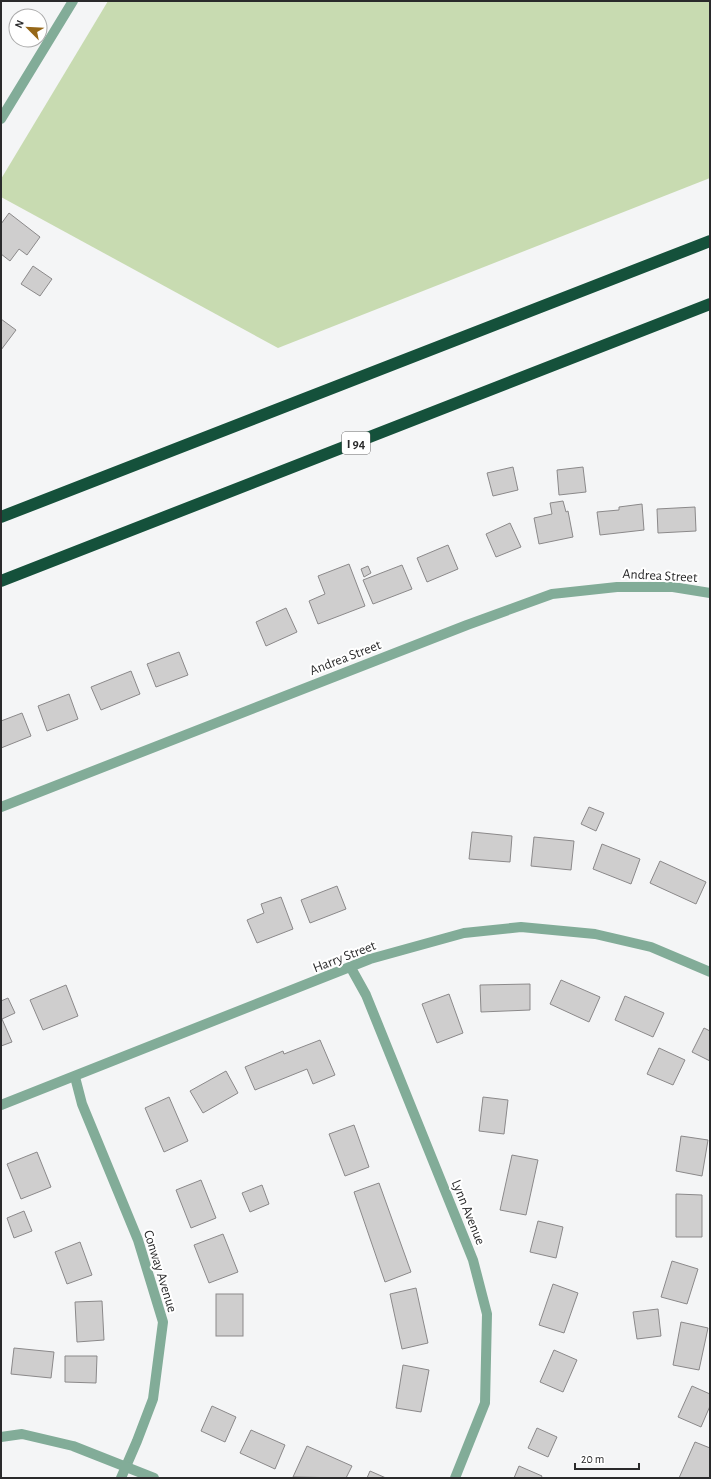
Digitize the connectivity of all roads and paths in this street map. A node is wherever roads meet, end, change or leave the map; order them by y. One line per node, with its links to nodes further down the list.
1 (73, 1): 2 (street)
2 (1, 120)
3 (710, 241): 5 (highway)
4 (710, 304): 6 (highway, I 94)
5 (1, 517)
6 (1, 581)
7 (710, 593): 8 (street, Andrea Street)
8 (1, 807)
9 (351, 968): 10 (street, Harry Street); 11 (street, Harry Street); 17 (street, Lynn Avenue)
10 (710, 972)
11 (75, 1077): 12 (street, Harry Street); 14 (street, Conway Avenue)
12 (1, 1105)
13 (1, 1437): 14 (street)
14 (126, 1466): 15 (street, Conway Avenue); 16 (street)
15 (121, 1478)
16 (154, 1478)
17 (455, 1478)

